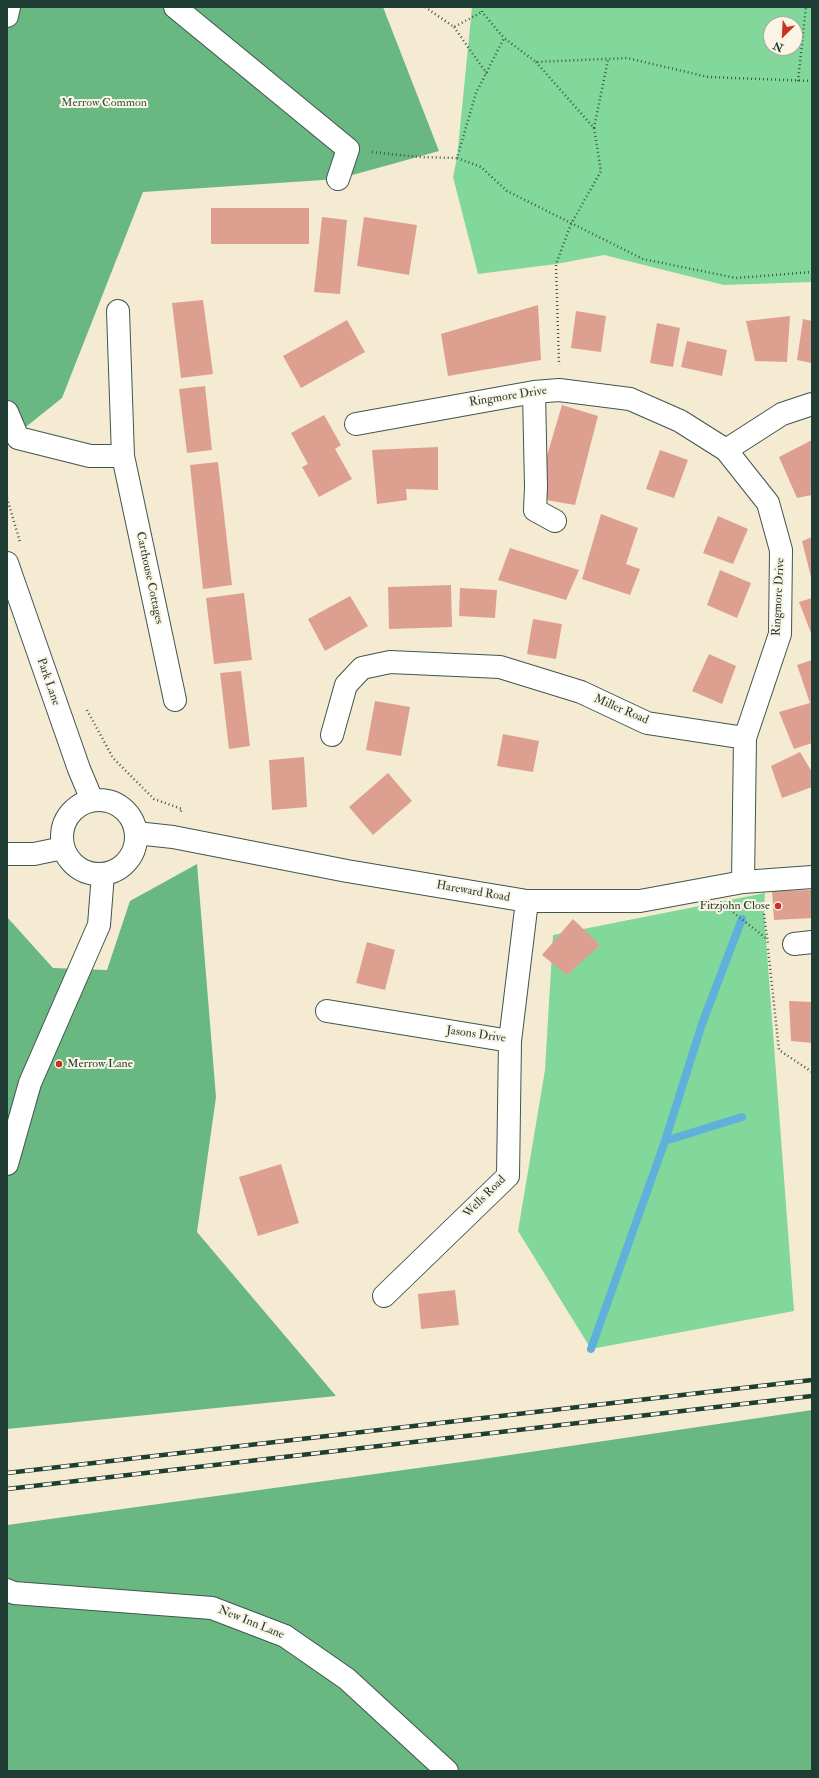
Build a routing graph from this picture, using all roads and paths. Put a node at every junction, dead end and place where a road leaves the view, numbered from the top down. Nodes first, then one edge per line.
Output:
1 (9, 7) edge
2 (175, 7) edge
3 (424, 7) edge
4 (482, 7) edge
5 (806, 7) edge
6 (482, 12) junction
7 (7, 16) edge
8 (454, 27) junction
9 (504, 38) junction
10 (608, 60) junction
11 (536, 62) junction
12 (487, 74) junction
13 (798, 81) junction
14 (812, 81) edge
15 (594, 128) junction
16 (348, 149) junction
17 (457, 158) junction
18 (338, 179) dead end
19 (571, 224) junction
20 (812, 272) edge
21 (118, 311) dead end
22 (559, 390) junction
23 (534, 392) junction
24 (812, 404) edge
25 (7, 412) edge
26 (356, 424) dead end
27 (726, 450) junction
28 (123, 456) junction
29 (7, 498) edge
30 (555, 521) dead end
31 (15, 556) edge
32 (175, 700) dead end
33 (84, 705) dead end
34 (332, 735) dead end
35 (745, 738) junction
36 (92, 800) junction
37 (136, 833) junction
38 (173, 837) junction
39 (64, 848) junction
40 (7, 854) edge
41 (102, 874) junction
42 (812, 877) edge
43 (752, 882) junction
44 (704, 889) junction
45 (527, 901) junction
46 (767, 939) junction
47 (327, 1012) dead end
48 (510, 1041) junction
49 (812, 1072) edge
50 (7, 1164) edge
51 (384, 1296) dead end
52 (7, 1590) edge
53 (447, 1771) edge

1 - 7 street
2 - 16 street
3 - 8 path
4 - 6 path
5 - 13 path
6 - 8 path
6 - 9 path
8 - 12 path
9 - 11 path
9 - 12 path
10 - 11 path
10 - 13 path
10 - 15 path
11 - 15 path
12 - 17 path
13 - 14 path
15 - 19 path
16 - 17 path
16 - 18 street
17 - 19 path
19 - 20 path
19 - 22 path
21 - 28 street, Carthouse Cottages
22 - 23 street, Ringmore Drive
22 - 27 street, Ringmore Drive
23 - 26 street, Ringmore Drive
23 - 30 street
24 - 27 street
25 - 28 street
27 - 35 street, Ringmore Drive
28 - 32 street, Carthouse Cottages
29 - 31 path
31 - 36 street, Park Lane
33 - 38 path
34 - 35 street, Miller Road
35 - 43 street, Ringmore Drive
36 - 37 street
36 - 39 street
37 - 38 street, Hareward Road
37 - 41 street
38 - 45 street, Hareward Road
39 - 40 street
39 - 41 street
41 - 50 street
42 - 43 street, Hareward Road
43 - 44 street, Hareward Road
43 - 46 path
44 - 45 street, Hareward Road
44 - 46 path
45 - 48 street, Jasons Drive
46 - 49 path
47 - 48 street, Jasons Drive
48 - 51 street, Wells Road
52 - 53 street, New Inn Lane

